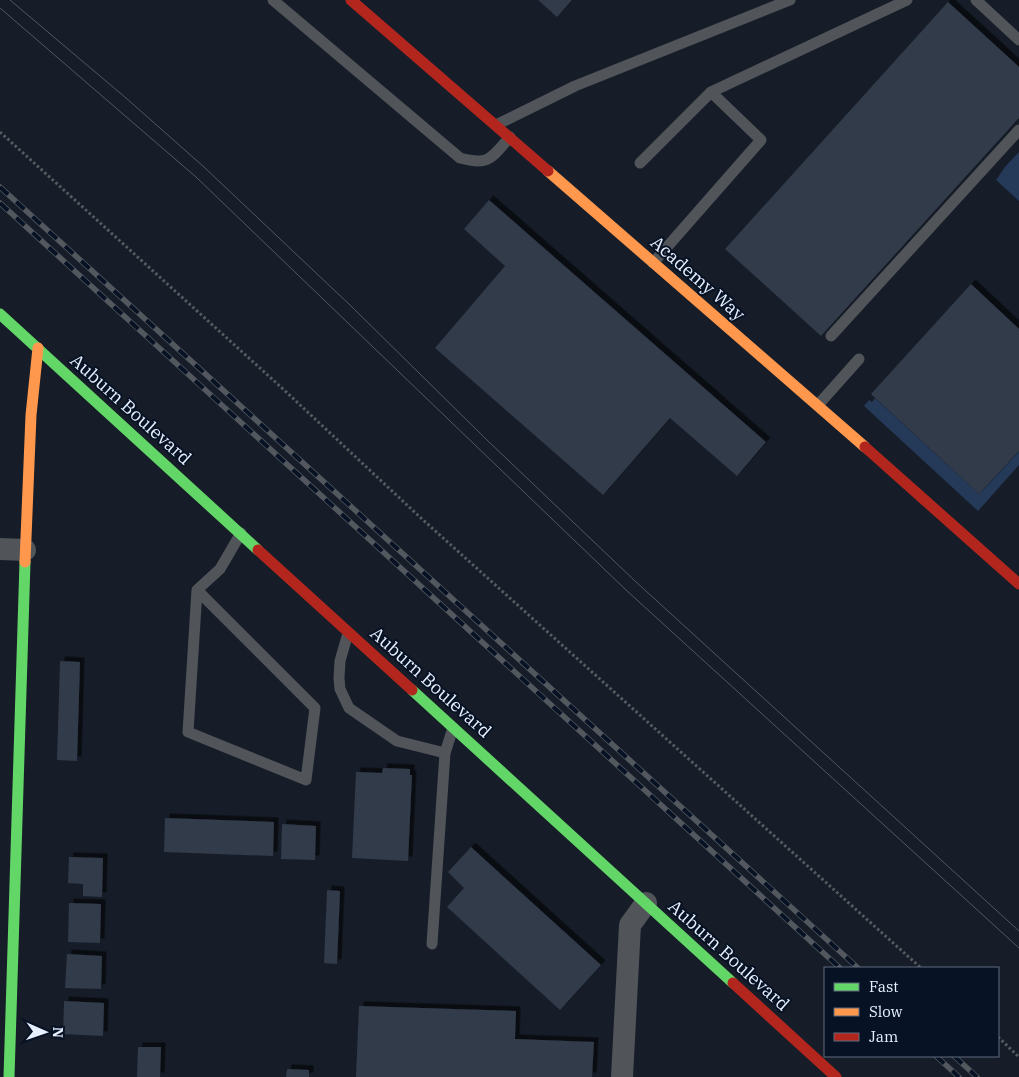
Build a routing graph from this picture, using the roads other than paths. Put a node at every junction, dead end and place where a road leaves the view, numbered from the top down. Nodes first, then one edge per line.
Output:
1 (273, 0) edge
2 (351, 0) edge
3 (790, 0) edge
4 (907, 0) edge
5 (976, 0) edge
6 (1019, 40) edge
7 (711, 92) junction
8 (496, 125) junction
9 (1019, 130) edge
10 (510, 137) junction
11 (640, 163) dead end
12 (653, 263) junction
13 (0, 314) edge
14 (831, 336) dead end
15 (38, 348) junction
16 (859, 360) dead end
17 (818, 405) junction
18 (241, 533) junction
19 (0, 549) edge
20 (25, 550) junction
21 (1019, 584) edge
22 (197, 590) junction
23 (348, 631) junction
24 (453, 727) junction
25 (445, 753) junction
26 (646, 903) junction
27 (432, 944) dead end
28 (9, 1077) edge
29 (622, 1077) edge
30 (836, 1077) edge

1 - 10 lane
2 - 8 street, Academy Way
3 - 8 lane
4 - 7 lane
5 - 6 lane
7 - 11 lane
7 - 12 lane
8 - 10 street, Academy Way
9 - 14 lane
10 - 12 street, Academy Way
12 - 17 street, Academy Way
13 - 15 street, Auburn Boulevard
15 - 18 street, Auburn Boulevard
15 - 20 street
16 - 17 lane
17 - 21 street, Academy Way
18 - 22 lane
18 - 23 street, Auburn Boulevard
19 - 20 street
20 - 28 street
22 - 22 lane
23 - 24 street, Auburn Boulevard
23 - 25 lane
24 - 25 lane
24 - 26 street, Auburn Boulevard
25 - 27 lane
26 - 29 street
26 - 30 street, Auburn Boulevard

